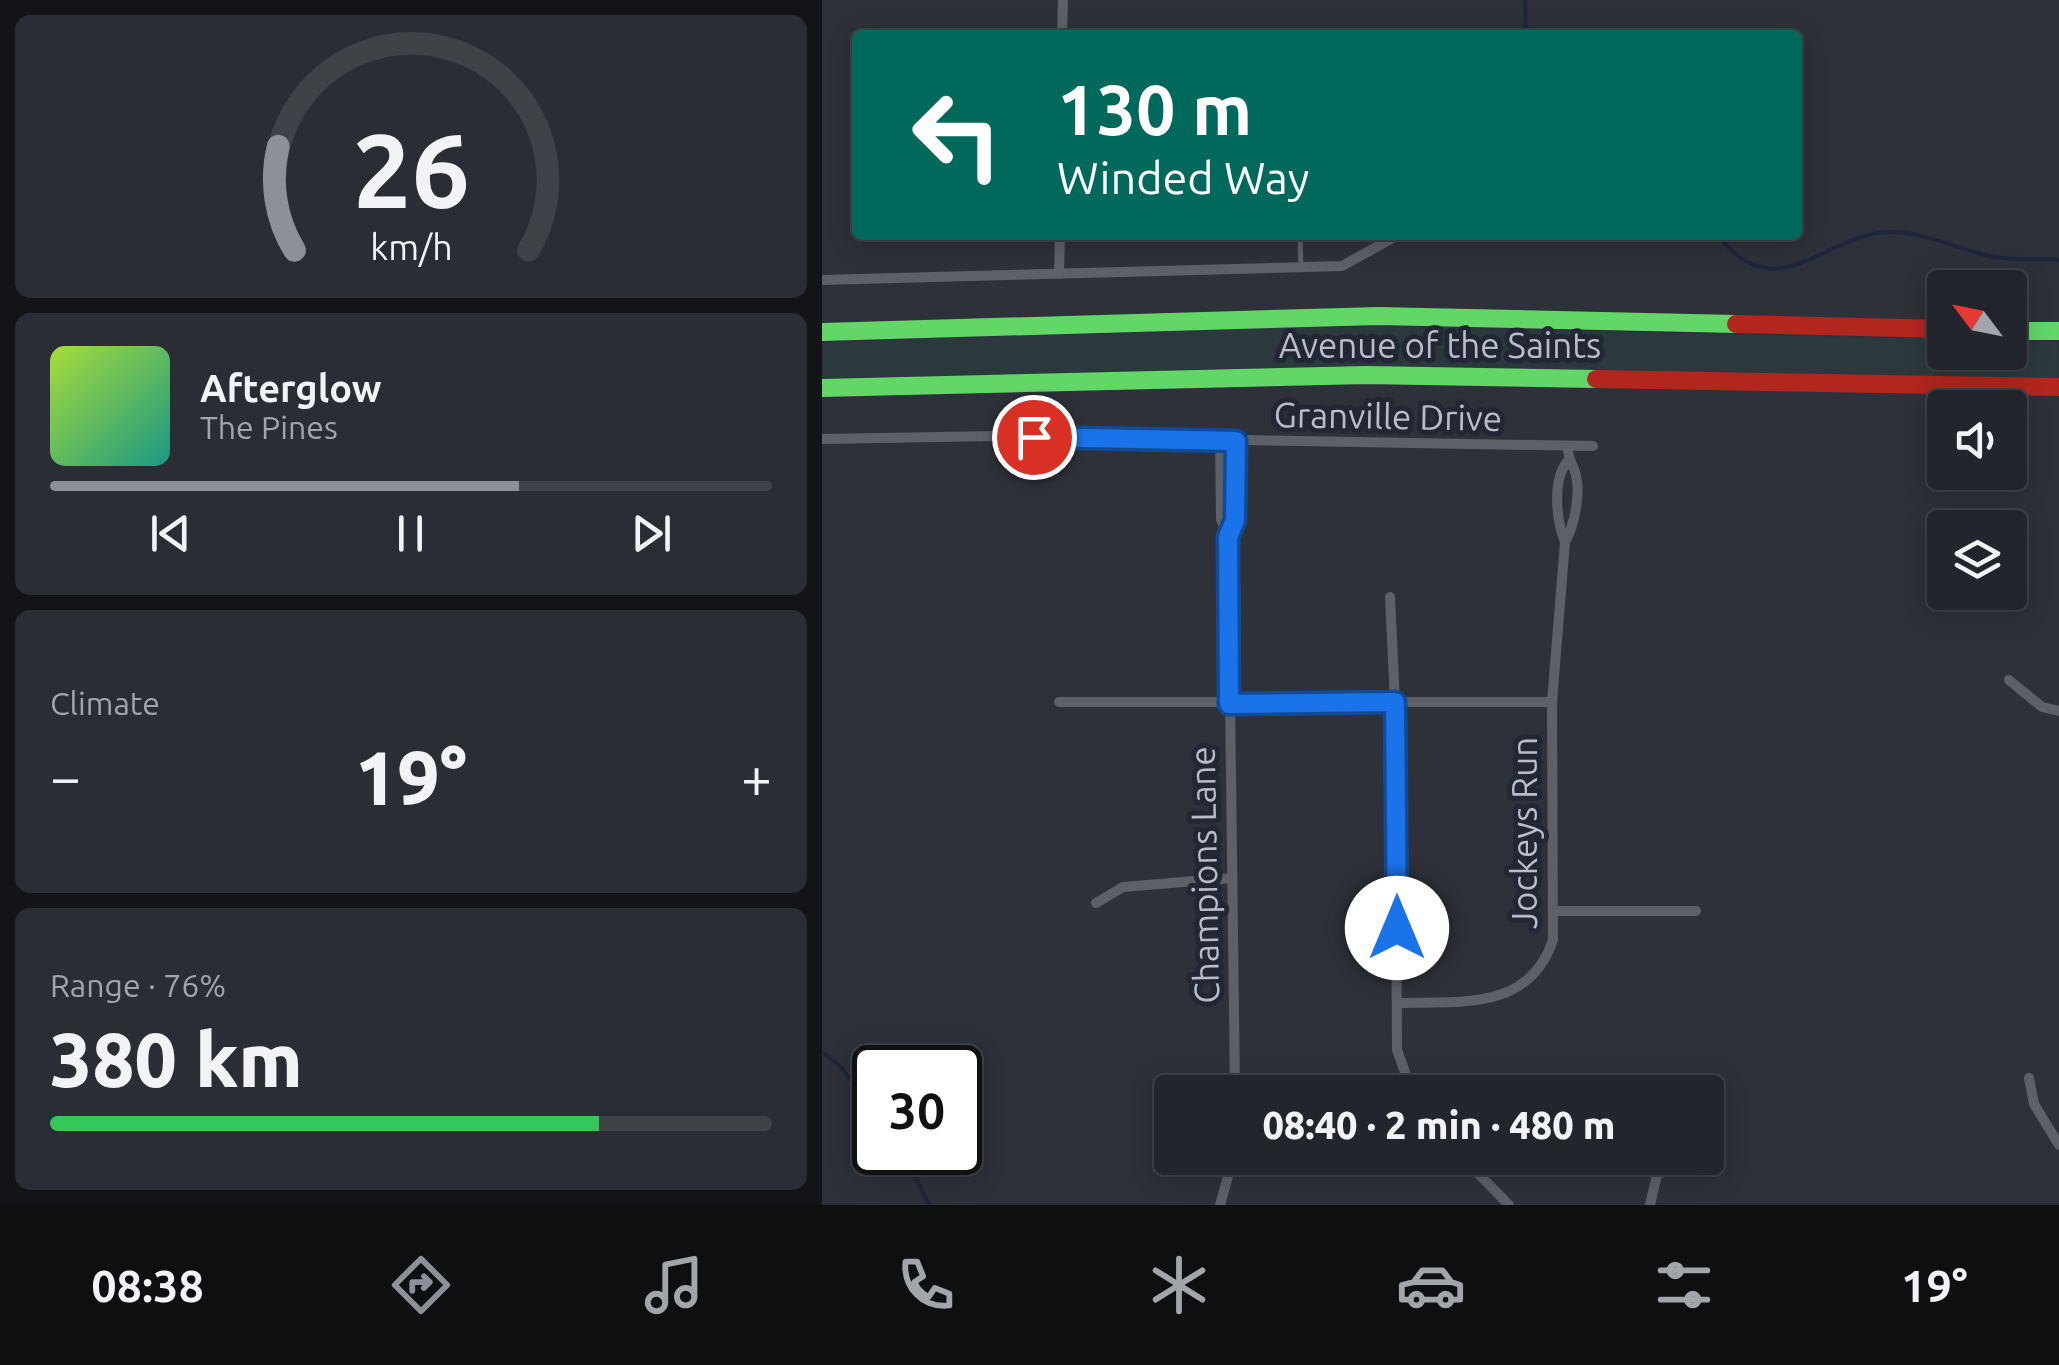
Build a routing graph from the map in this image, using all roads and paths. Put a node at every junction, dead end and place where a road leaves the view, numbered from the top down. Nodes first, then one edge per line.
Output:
1 (1062, 0) edge
2 (1062, 30) edge
3 (1060, 240) edge
4 (1300, 240) edge
5 (1378, 241) edge
6 (1301, 267) junction
7 (1059, 274) junction
8 (822, 280) edge
9 (1927, 329) edge
10 (2027, 331) edge
11 (822, 332) edge
12 (2058, 332) edge
13 (2058, 387) edge
14 (822, 388) edge
15 (822, 440) edge
16 (1220, 440) junction
17 (1236, 441) junction
18 (1568, 446) junction
19 (1593, 446) dead end
20 (1228, 537) junction
21 (1390, 597) dead end
22 (2009, 680) dead end
23 (1059, 702) dead end
24 (1395, 702) junction
25 (1552, 702) junction
26 (1229, 704) junction
27 (2058, 711) edge
28 (1231, 878) junction
29 (1096, 904) dead end
30 (1554, 911) junction
31 (1696, 911) dead end
32 (1397, 1003) junction
33 (1235, 1075) edge
34 (1406, 1075) edge
35 (2029, 1078) dead end
36 (2058, 1145) edge
37 (1228, 1175) edge
38 (1480, 1175) edge
39 (1658, 1175) edge
40 (1220, 1205) edge
41 (1510, 1205) edge
42 (1650, 1205) edge

1 - 2 street
3 - 7 street
4 - 6 lane
5 - 6 street
6 - 7 street
7 - 8 street
9 - 11 highway, Avenue of the Saints
10 - 12 highway
13 - 14 highway, Avenue of the Saints
15 - 16 street, Granville Drive
16 - 17 street, Granville Drive
16 - 20 street, Champions Lane
17 - 18 street, Granville Drive
17 - 20 street, Champions Lane
18 - 19 street, Granville Drive
18 - 25 street, Jockeys Run
20 - 26 street, Champions Lane
21 - 24 street
22 - 27 street
23 - 26 street
24 - 25 street
24 - 26 street
24 - 32 street
25 - 30 street, Jockeys Run
26 - 28 street, Champions Lane
28 - 29 street
28 - 33 street, Champions Lane
30 - 31 street
30 - 32 street, Jockeys Run
32 - 34 street
35 - 36 street
37 - 40 street
38 - 41 street
39 - 42 street

